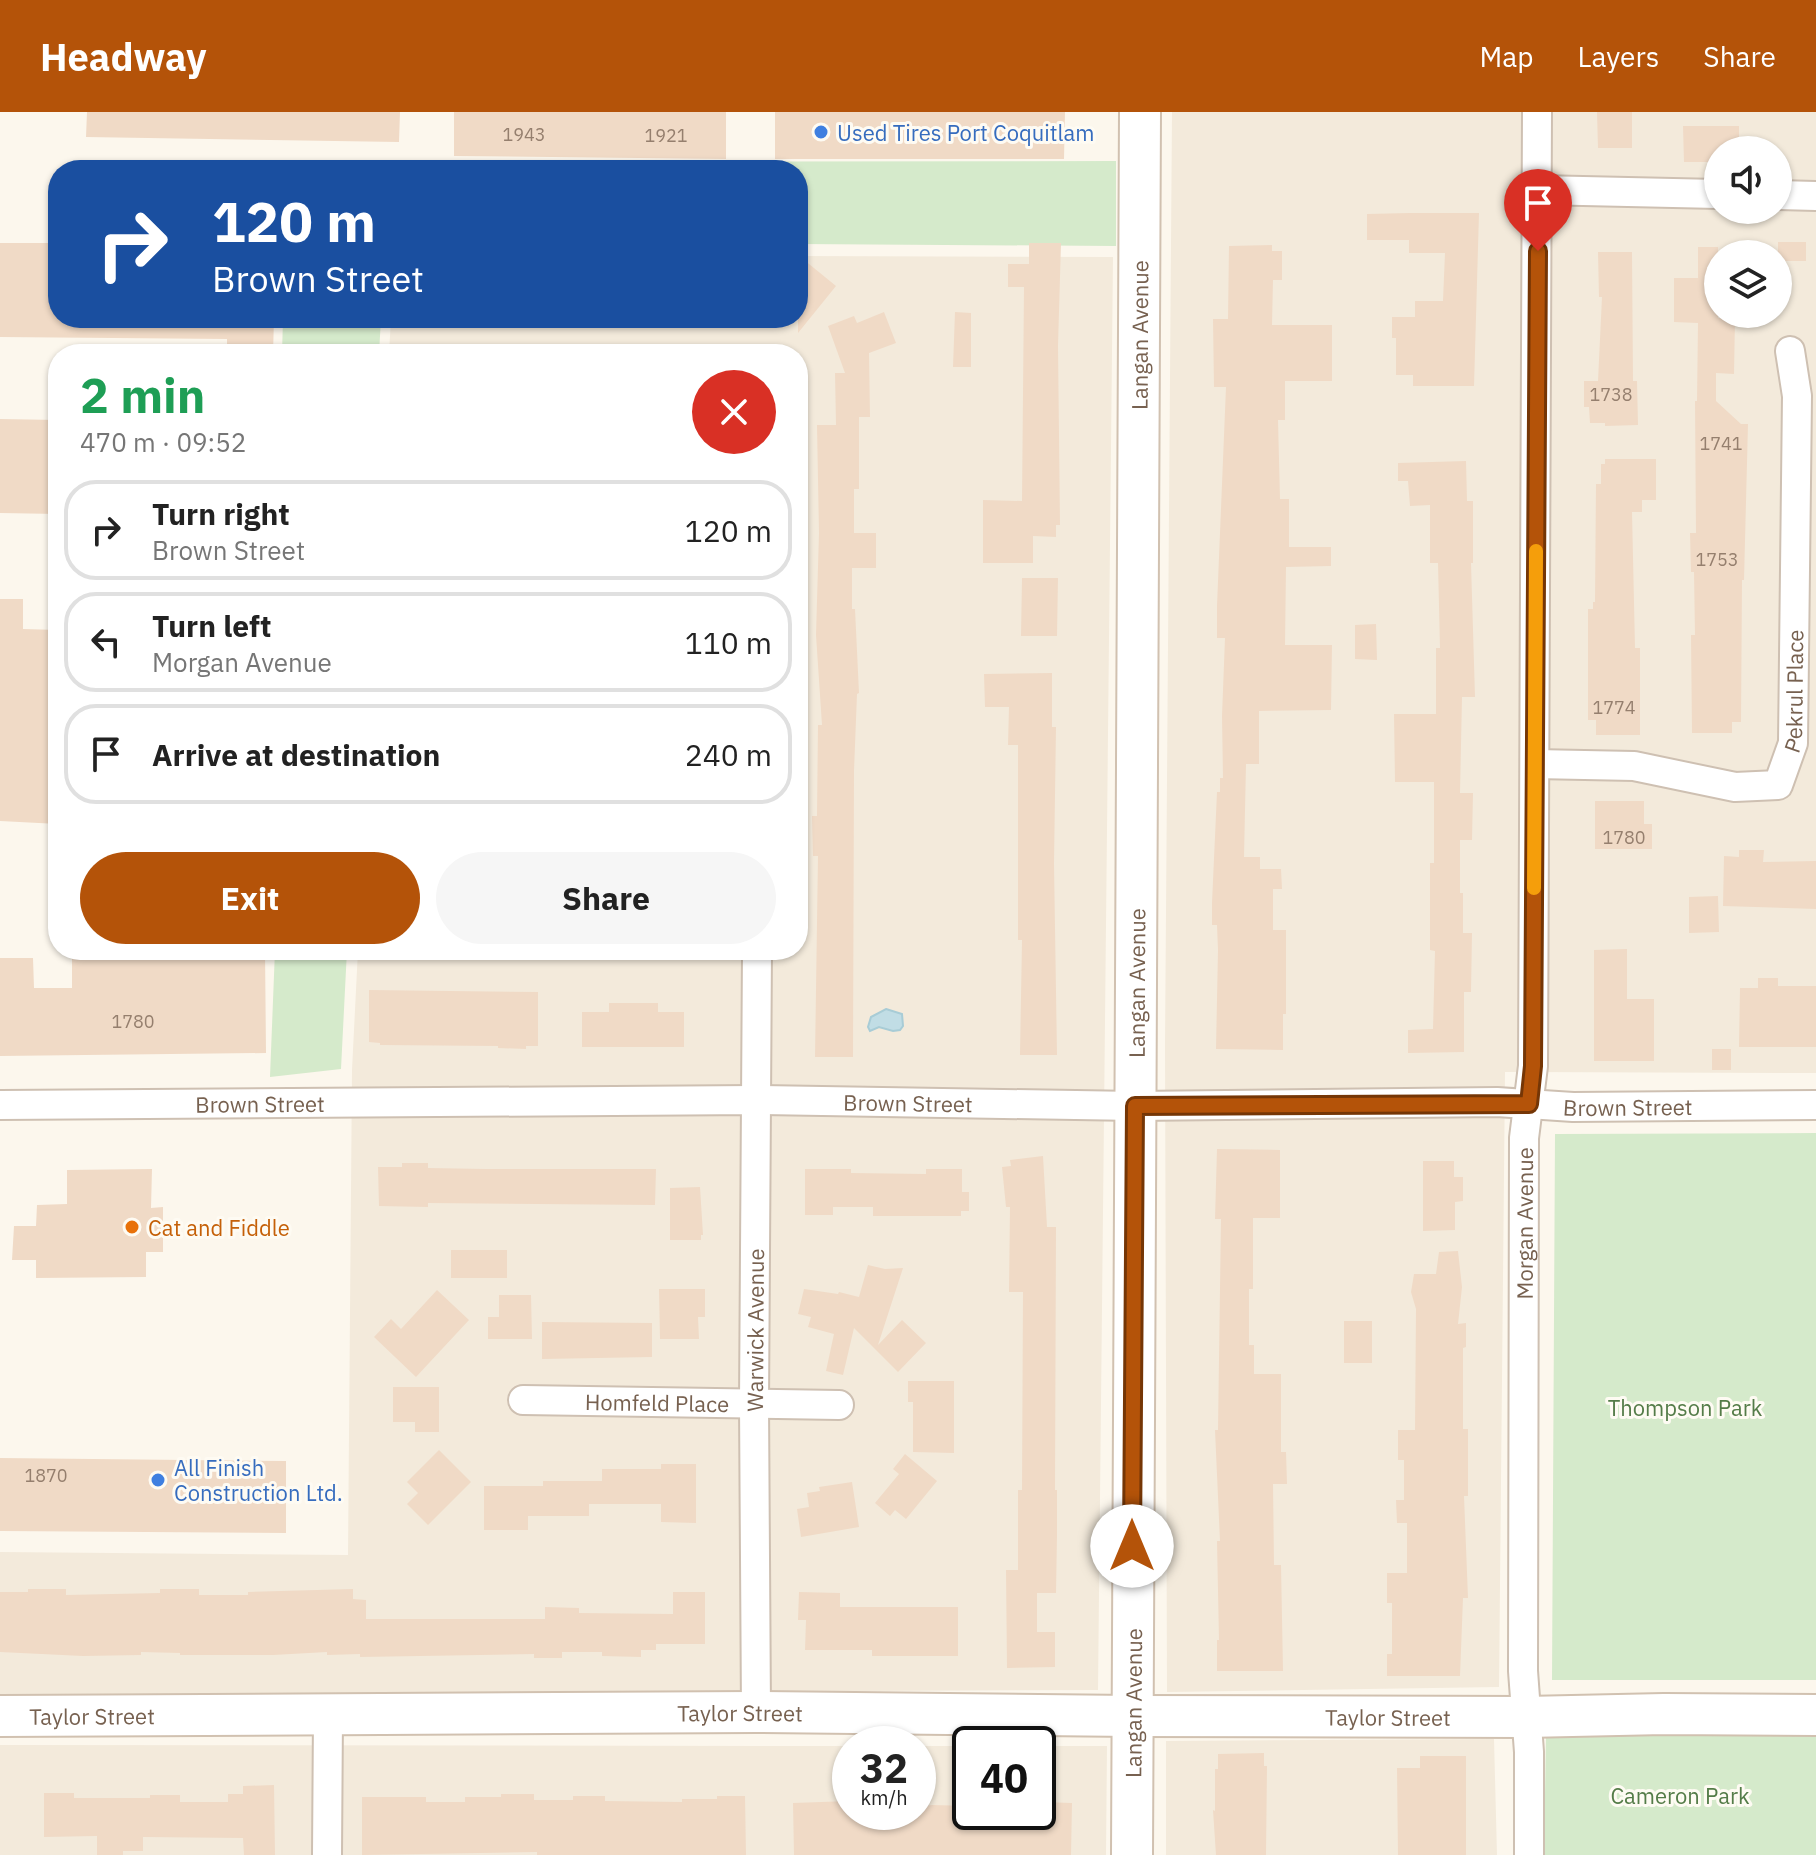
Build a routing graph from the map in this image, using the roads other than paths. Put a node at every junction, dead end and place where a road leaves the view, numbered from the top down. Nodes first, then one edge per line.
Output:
1 (1140, 112) edge
2 (1537, 112) edge
3 (1538, 190) junction
4 (1704, 194) edge
5 (1792, 195) edge
6 (1816, 196) edge
7 (1790, 351) dead end
8 (1535, 764) junction
9 (757, 960) edge
10 (755, 1100) junction
11 (1529, 1104) junction
12 (0, 1105) edge
13 (1816, 1105) edge
14 (1135, 1106) junction
15 (523, 1400) dead end
16 (754, 1404) junction
17 (839, 1405) dead end
18 (756, 1712) junction
19 (1816, 1715) edge
20 (0, 1716) edge
21 (328, 1716) junction
22 (1132, 1716) junction
23 (1526, 1717) junction
24 (327, 1855) edge
25 (1132, 1855) edge
26 (1529, 1855) edge

1 - 14 street, Langan Avenue
2 - 3 street, Morgan Avenue
3 - 4 street
3 - 8 street, Morgan Avenue
5 - 6 street
7 - 8 street, Pekrul Place
8 - 11 street, Morgan Avenue
9 - 10 street, Warwick Avenue
10 - 12 street, Brown Street
10 - 14 street, Brown Street
10 - 16 street, Warwick Avenue
11 - 13 street, Brown Street
11 - 14 street, Brown Street
11 - 23 street, Morgan Avenue
14 - 22 street, Langan Avenue
15 - 16 street, Homfeld Place
16 - 17 street, Homfeld Place
16 - 18 street, Warwick Avenue
18 - 21 street, Taylor Street
18 - 22 street, Taylor Street
19 - 23 street, Taylor Street
20 - 21 street, Taylor Street
21 - 24 street
22 - 23 street, Taylor Street
22 - 25 street, Langan Avenue
23 - 26 street, Morgan Avenue

